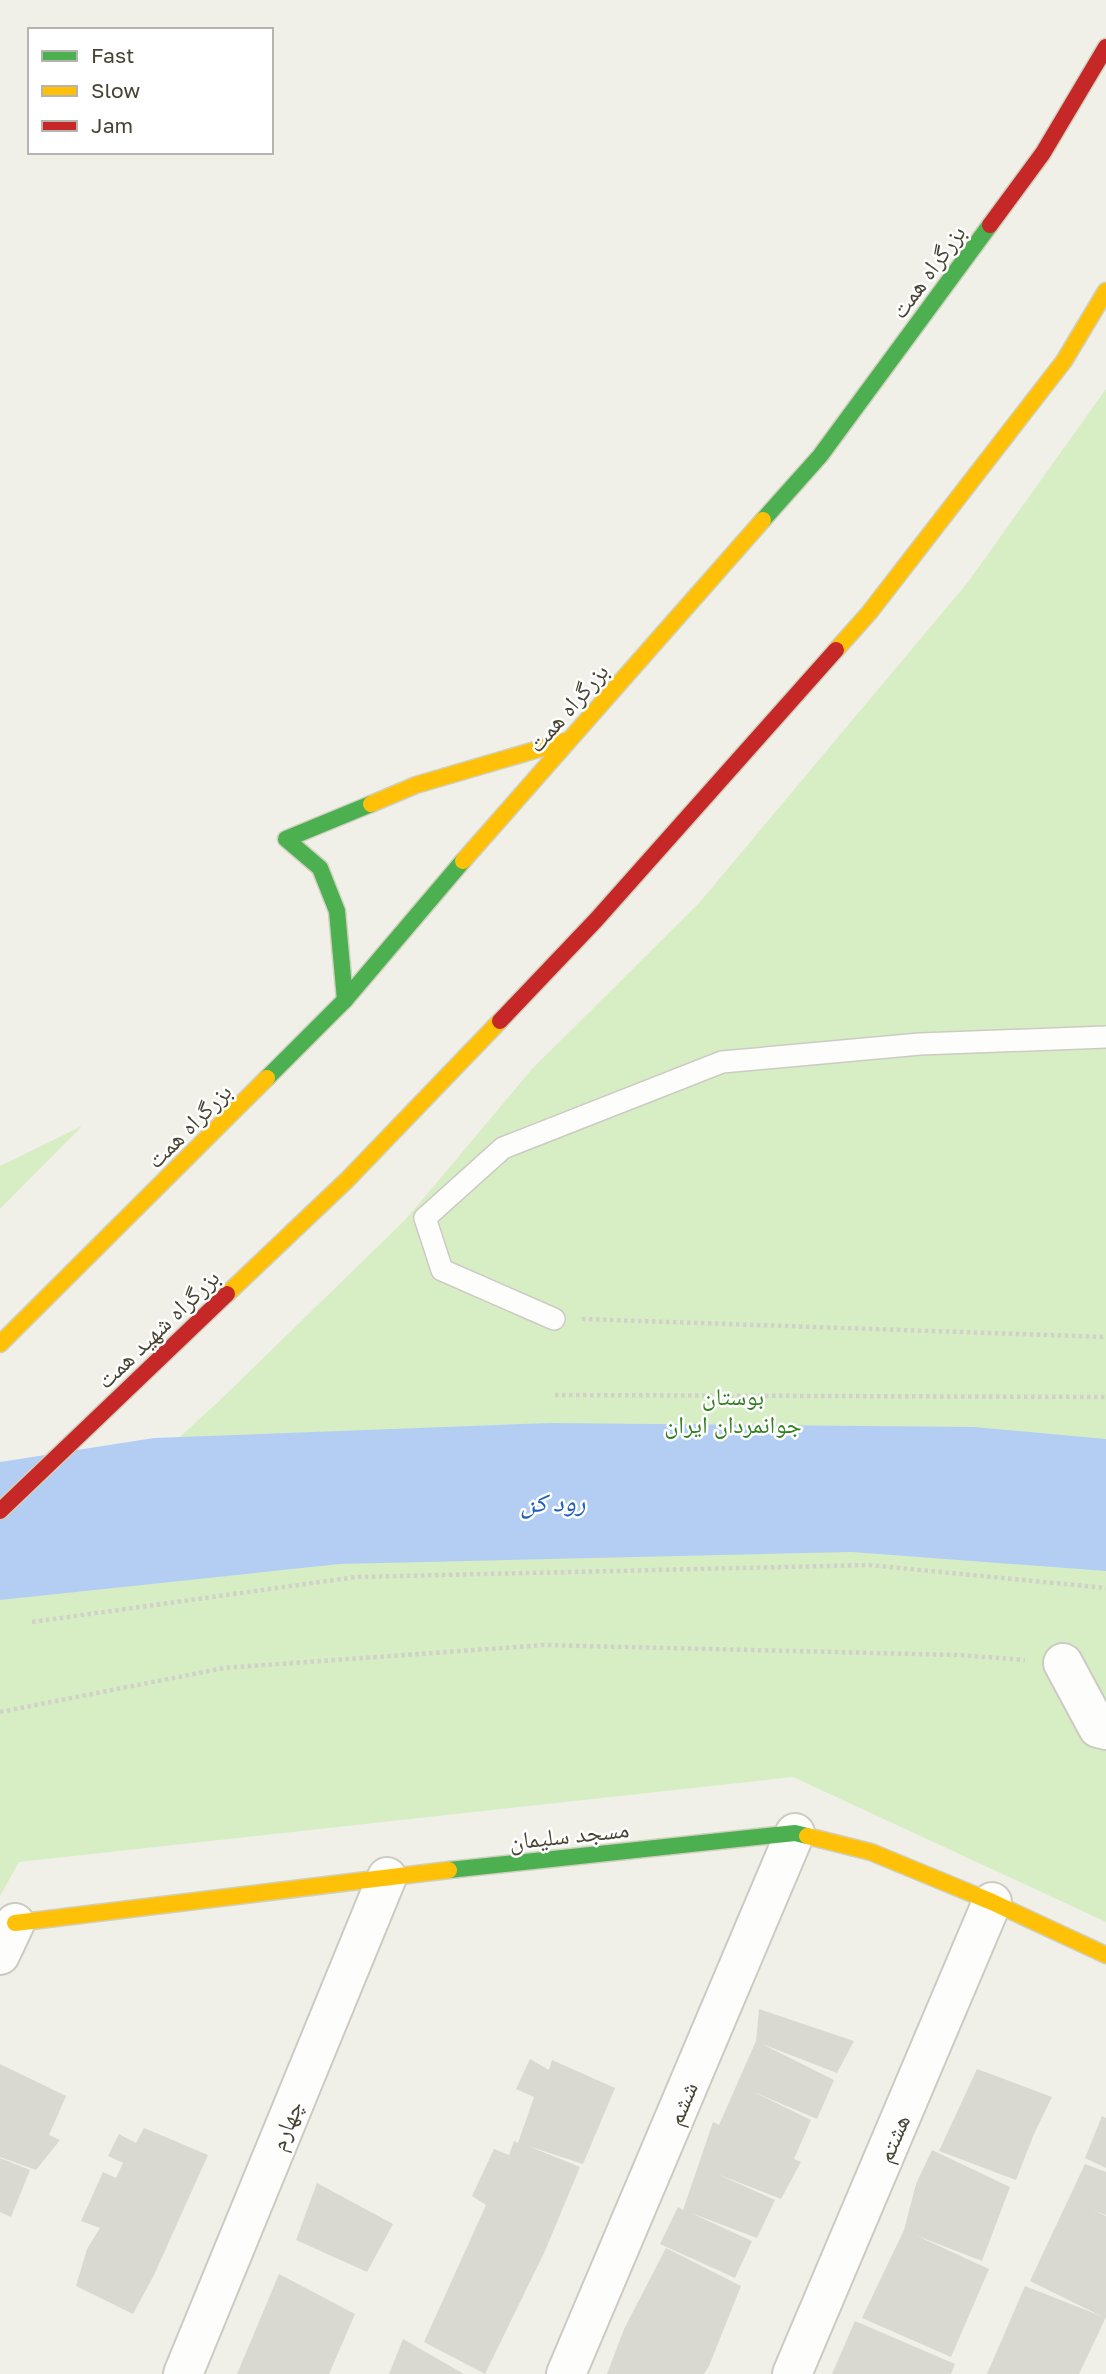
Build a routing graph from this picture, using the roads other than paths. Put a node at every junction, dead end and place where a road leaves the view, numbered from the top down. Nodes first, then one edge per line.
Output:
1 (1106, 47) edge
2 (1106, 291) edge
3 (566, 741) junction
4 (345, 1000) junction
5 (1106, 1037) edge
6 (554, 1319) road end
7 (0, 1344) edge
8 (0, 1511) edge
9 (1063, 1663) road end
10 (1106, 1730) edge
11 (795, 1833) junction
12 (387, 1877) junction
13 (992, 1902) junction
14 (7, 1939) edge
15 (1106, 1955) edge
16 (183, 2374) edge
17 (566, 2374) edge
18 (792, 2374) edge

1 - 3 main road, بزرگراه همت
2 - 8 main road, بزرگراه شهید همت
3 - 4 main road, بزرگراه همت
3 - 4 main road
4 - 7 main road, بزرگراه همت
5 - 6 lane
9 - 10 street
11 - 12 main road, مسجد سلیمان
11 - 13 main road, مسجد سلیمان
11 - 17 street, ششم
12 - 14 main road, مسجد سلیمان
12 - 16 street, چهارم
13 - 15 main road, مسجد سلیمان
13 - 18 street, هشتم

